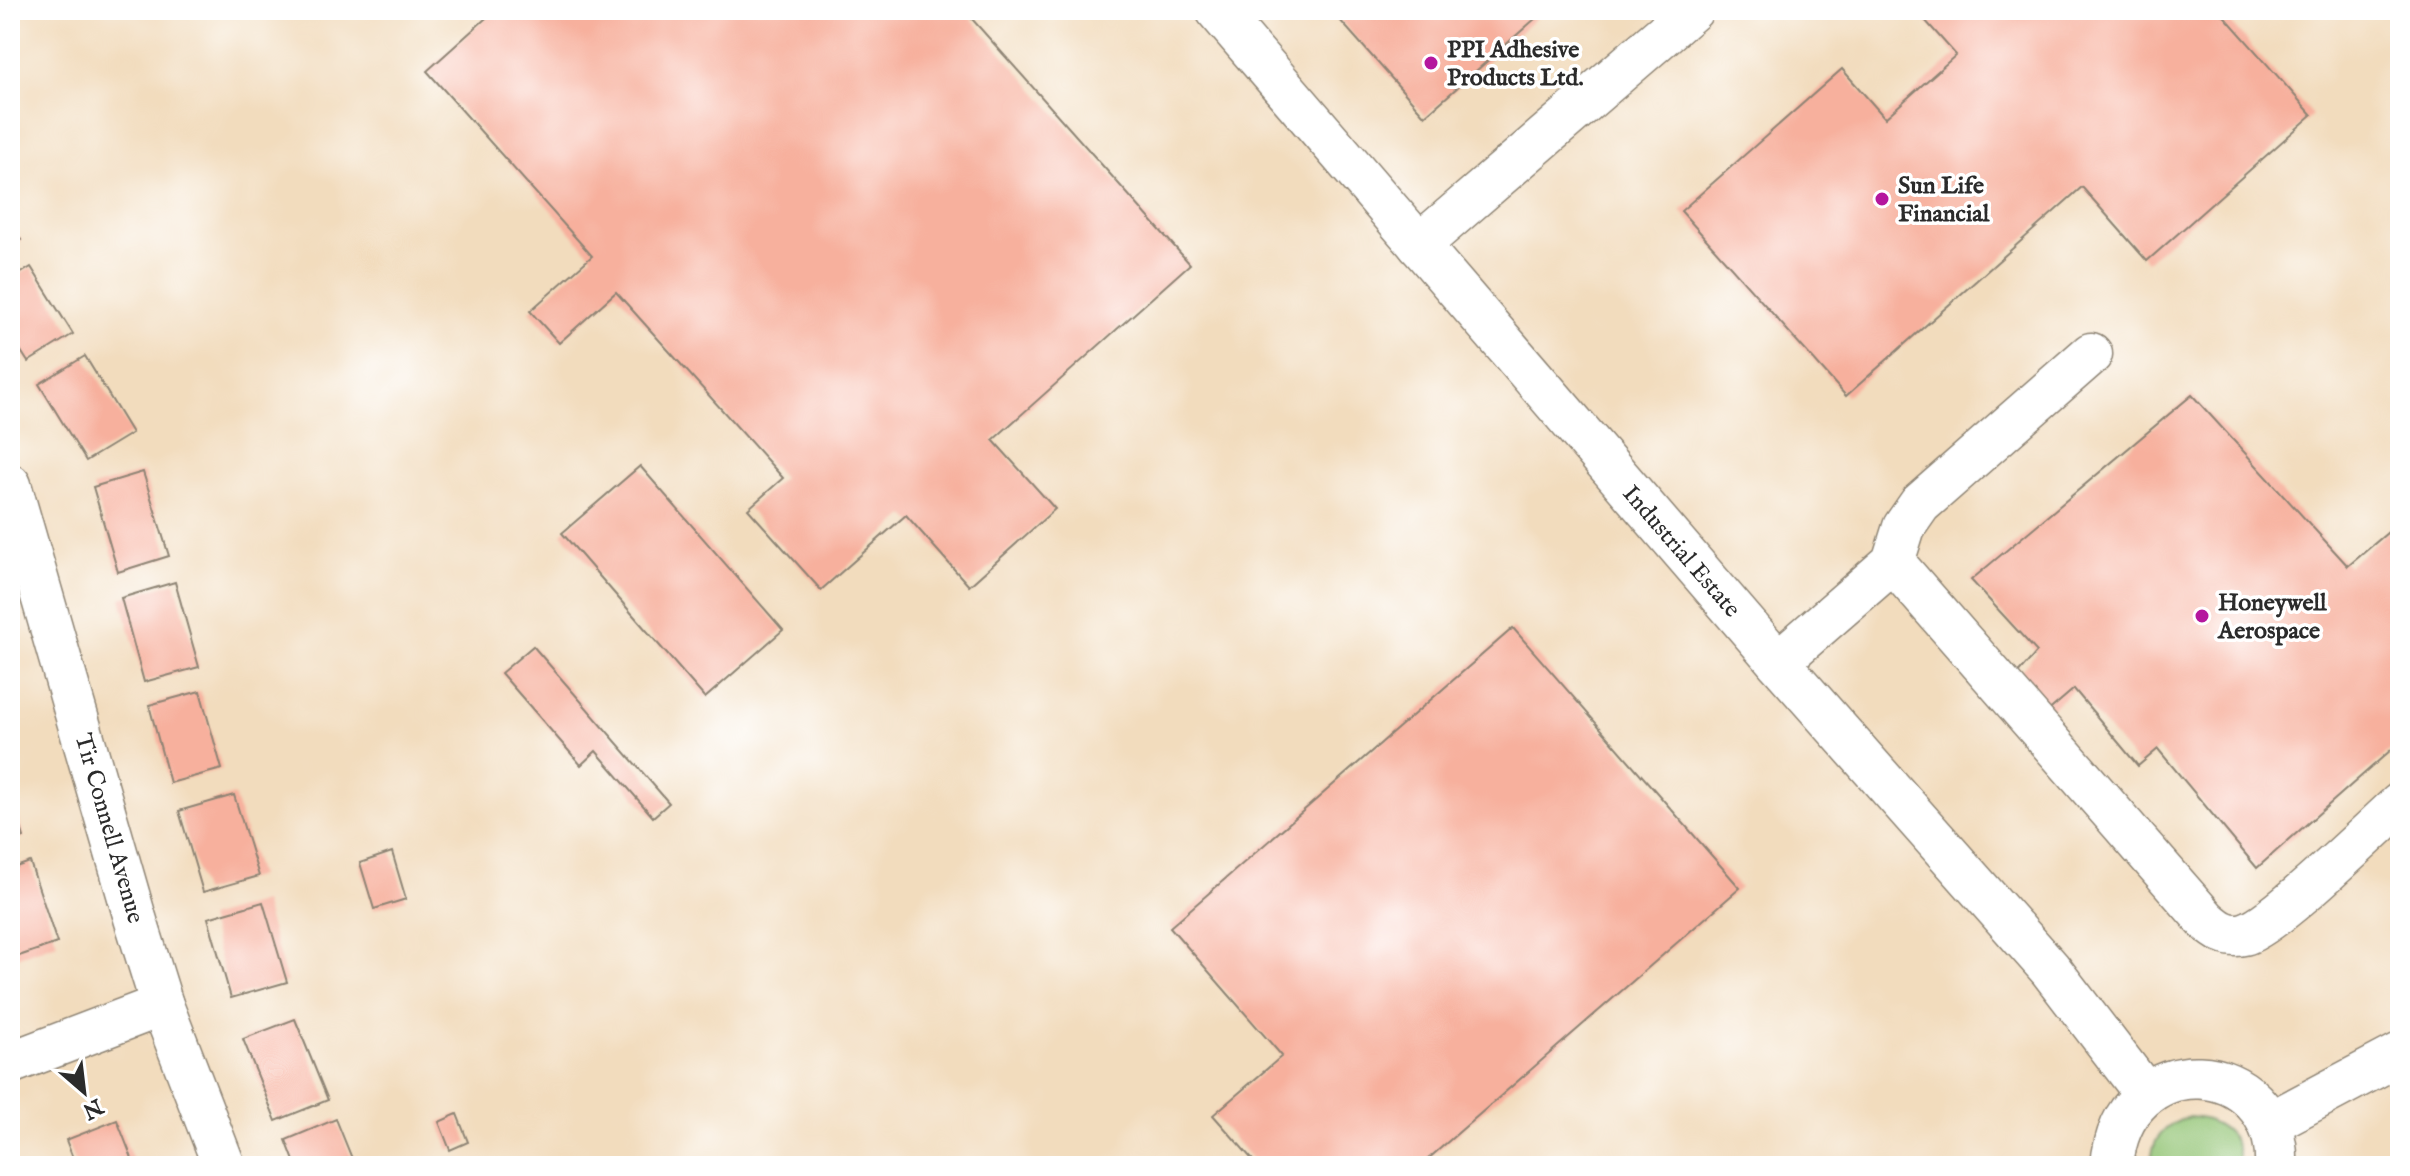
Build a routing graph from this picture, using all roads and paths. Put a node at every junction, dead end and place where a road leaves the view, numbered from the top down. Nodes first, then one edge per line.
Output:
1 (1217, 10) edge
2 (1692, 10) edge
3 (1419, 245) junction
4 (2091, 354) dead end
5 (10, 485) edge
6 (1893, 562) junction
7 (1778, 662) junction
8 (2400, 804) edge
9 (162, 1005) junction
10 (2400, 1054) edge
11 (10, 1063) edge
12 (2145, 1093) junction
13 (2270, 1123) junction
14 (224, 1166) edge
15 (2112, 1166) edge
16 (2276, 1166) edge

1 - 3 street, Industrial Estate
2 - 3 street
3 - 7 street, Industrial Estate
4 - 6 street
5 - 9 street, Tir Connell Avenue
6 - 7 street
6 - 8 street
7 - 12 street, Industrial Estate
9 - 11 street
9 - 14 street, Tir Connell Avenue
10 - 13 street
12 - 13 street
12 - 15 street
13 - 16 street

